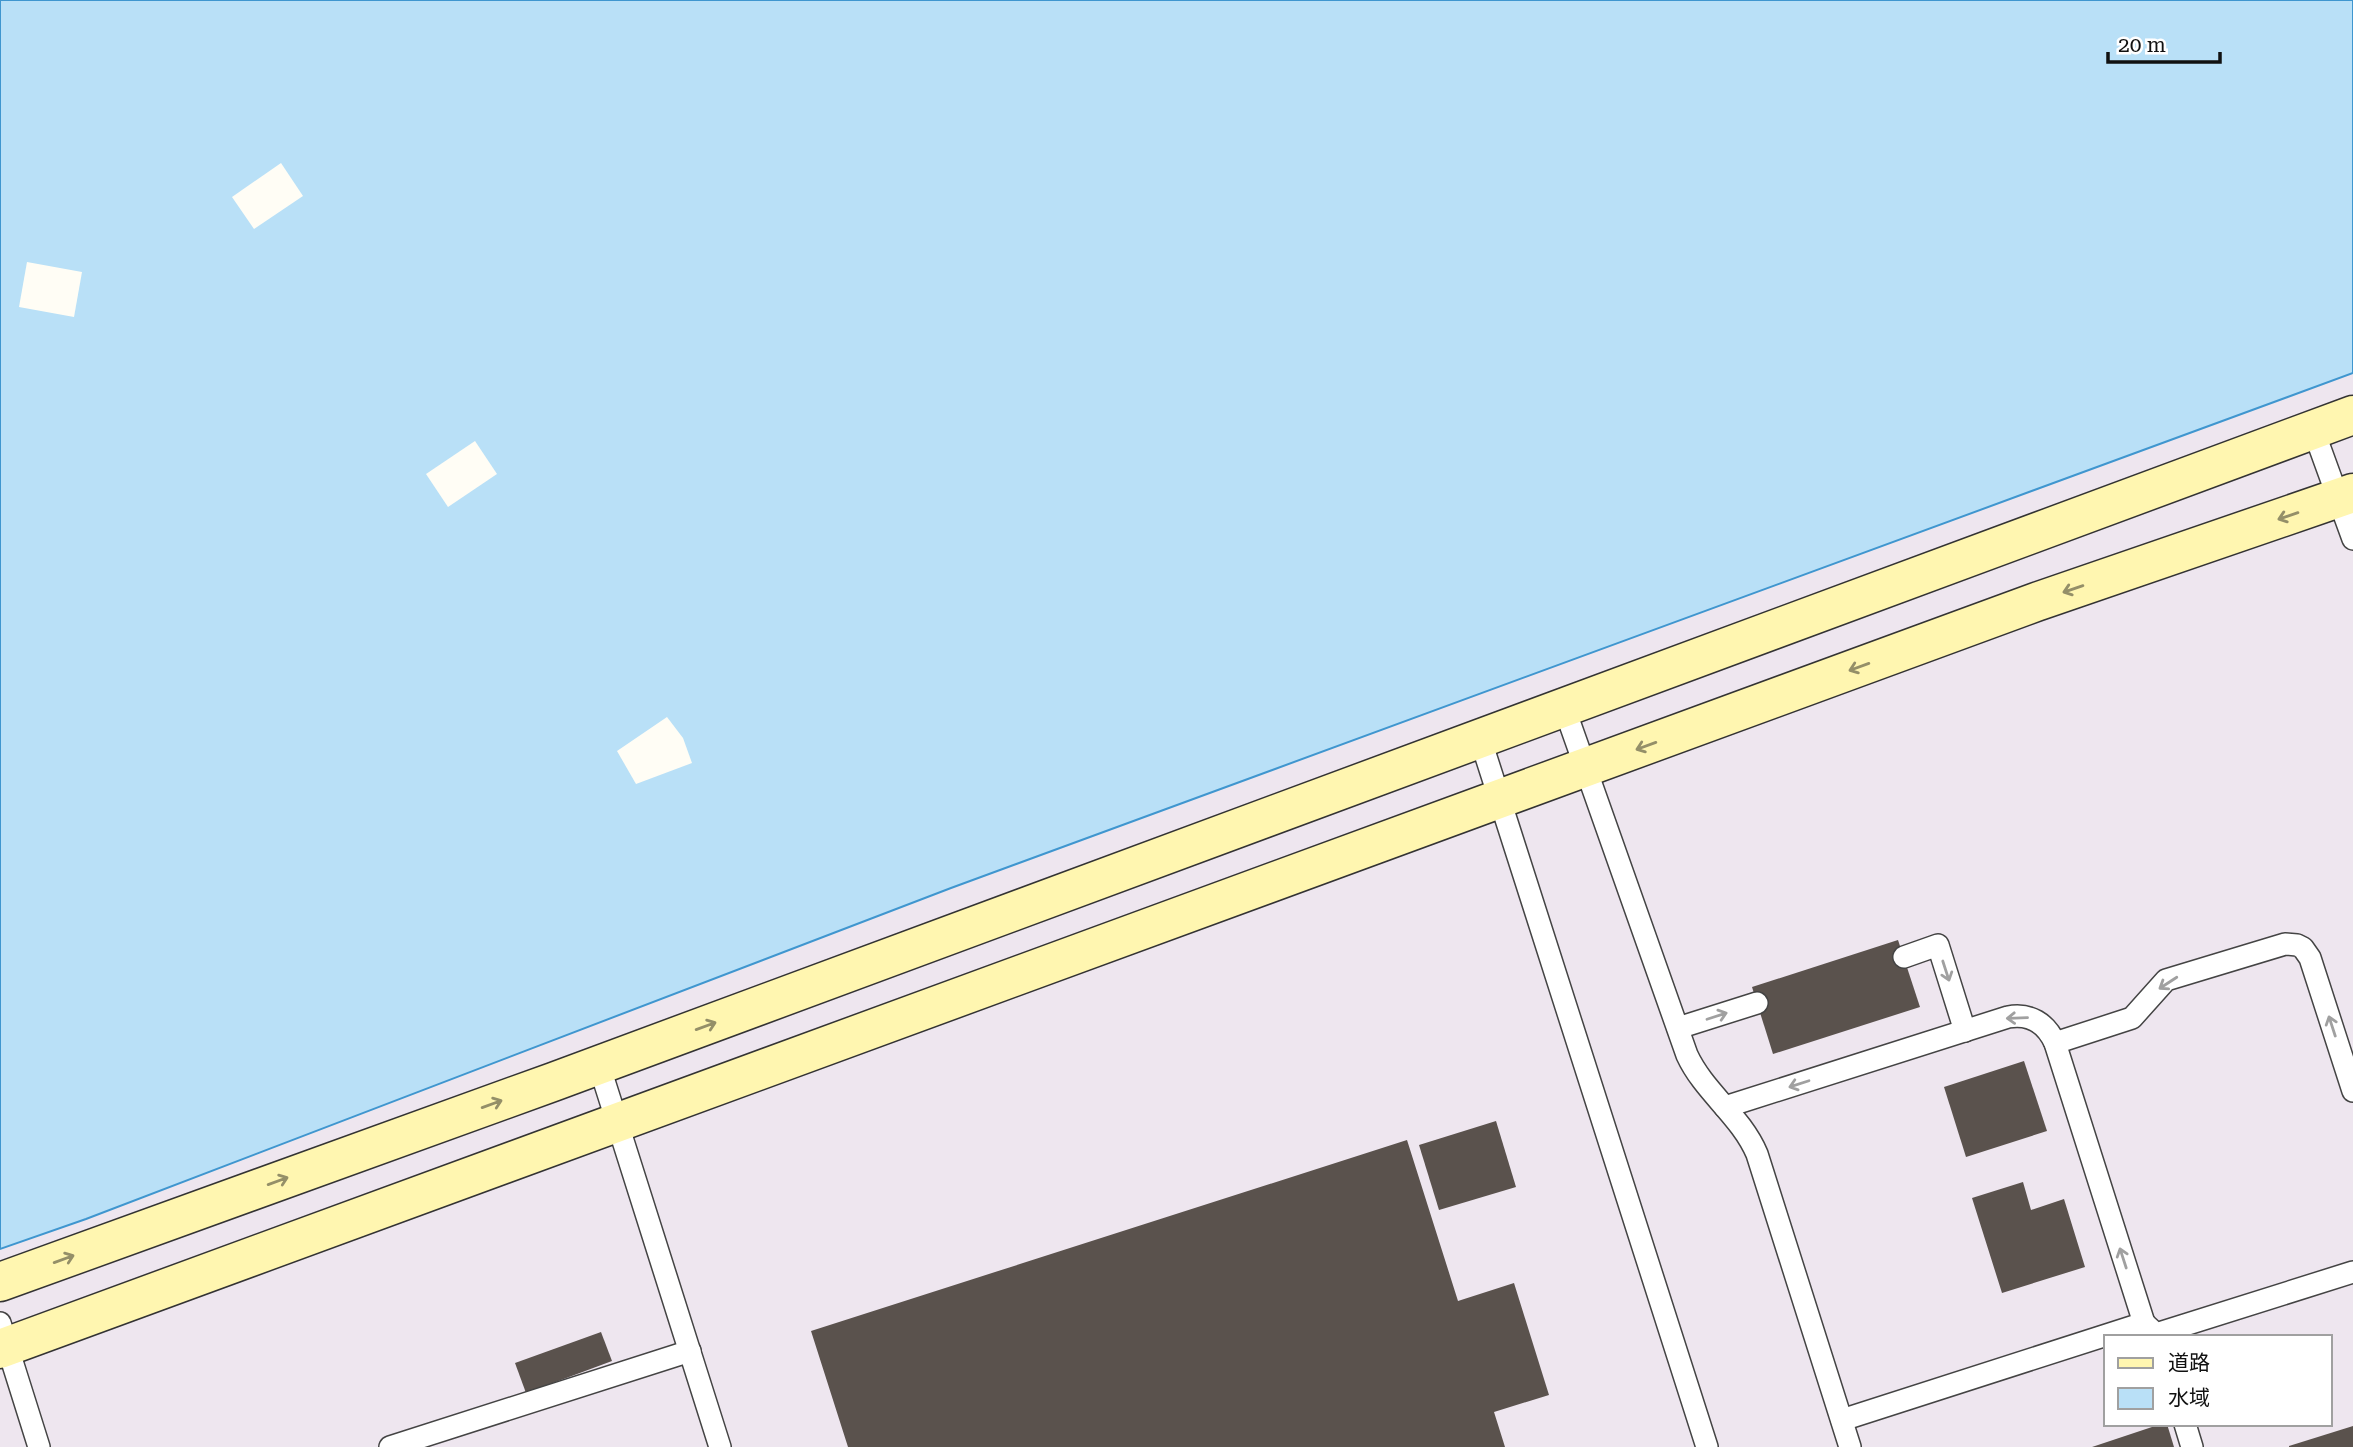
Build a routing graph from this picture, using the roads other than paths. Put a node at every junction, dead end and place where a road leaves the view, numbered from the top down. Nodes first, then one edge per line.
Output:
1 (2353, 415) edge
2 (2313, 429) junction
3 (2346, 496) edge
4 (2353, 539) edge
5 (1564, 707) junction
6 (1480, 738) junction
7 (1586, 768) junction
8 (1500, 799) junction
9 (1904, 957) dead end
10 (1757, 1003) dead end
11 (1678, 1028) junction
12 (1965, 1031) junction
13 (2055, 1043) junction
14 (599, 1065) junction
15 (2353, 1091) edge
16 (1725, 1107) junction
17 (617, 1124) junction
18 (2353, 1272) edge
19 (0, 1282) edge
20 (2152, 1332) edge
21 (3, 1340) edge
22 (2104, 1346) edge
23 (690, 1351) junction
24 (1842, 1420) junction
25 (2186, 1426) edge
26 (40, 1447) edge
27 (390, 1447) edge
28 (720, 1447) edge
29 (1707, 1447) edge
30 (1850, 1447) edge
31 (2192, 1447) edge

1 - 2 street
2 - 3 lane
2 - 5 street
3 - 4 lane
3 -> 7 street
5 - 6 street
5 - 7 lane
6 - 8 lane
14 -> 6 street
7 - 8 street
7 - 11 lane
8 - 17 street
8 - 29 lane
9 -> 12 lane
11 -> 10 lane
11 - 16 lane
13 -> 12 lane
12 -> 16 lane
15 -> 13 lane
20 -> 13 lane
14 - 17 lane
19 -> 14 street
16 - 24 lane
17 - 21 street
17 - 23 lane
18 - 20 lane
21 - 26 lane
22 - 24 lane
23 - 27 lane
23 - 28 lane
24 - 30 lane
25 - 31 lane

